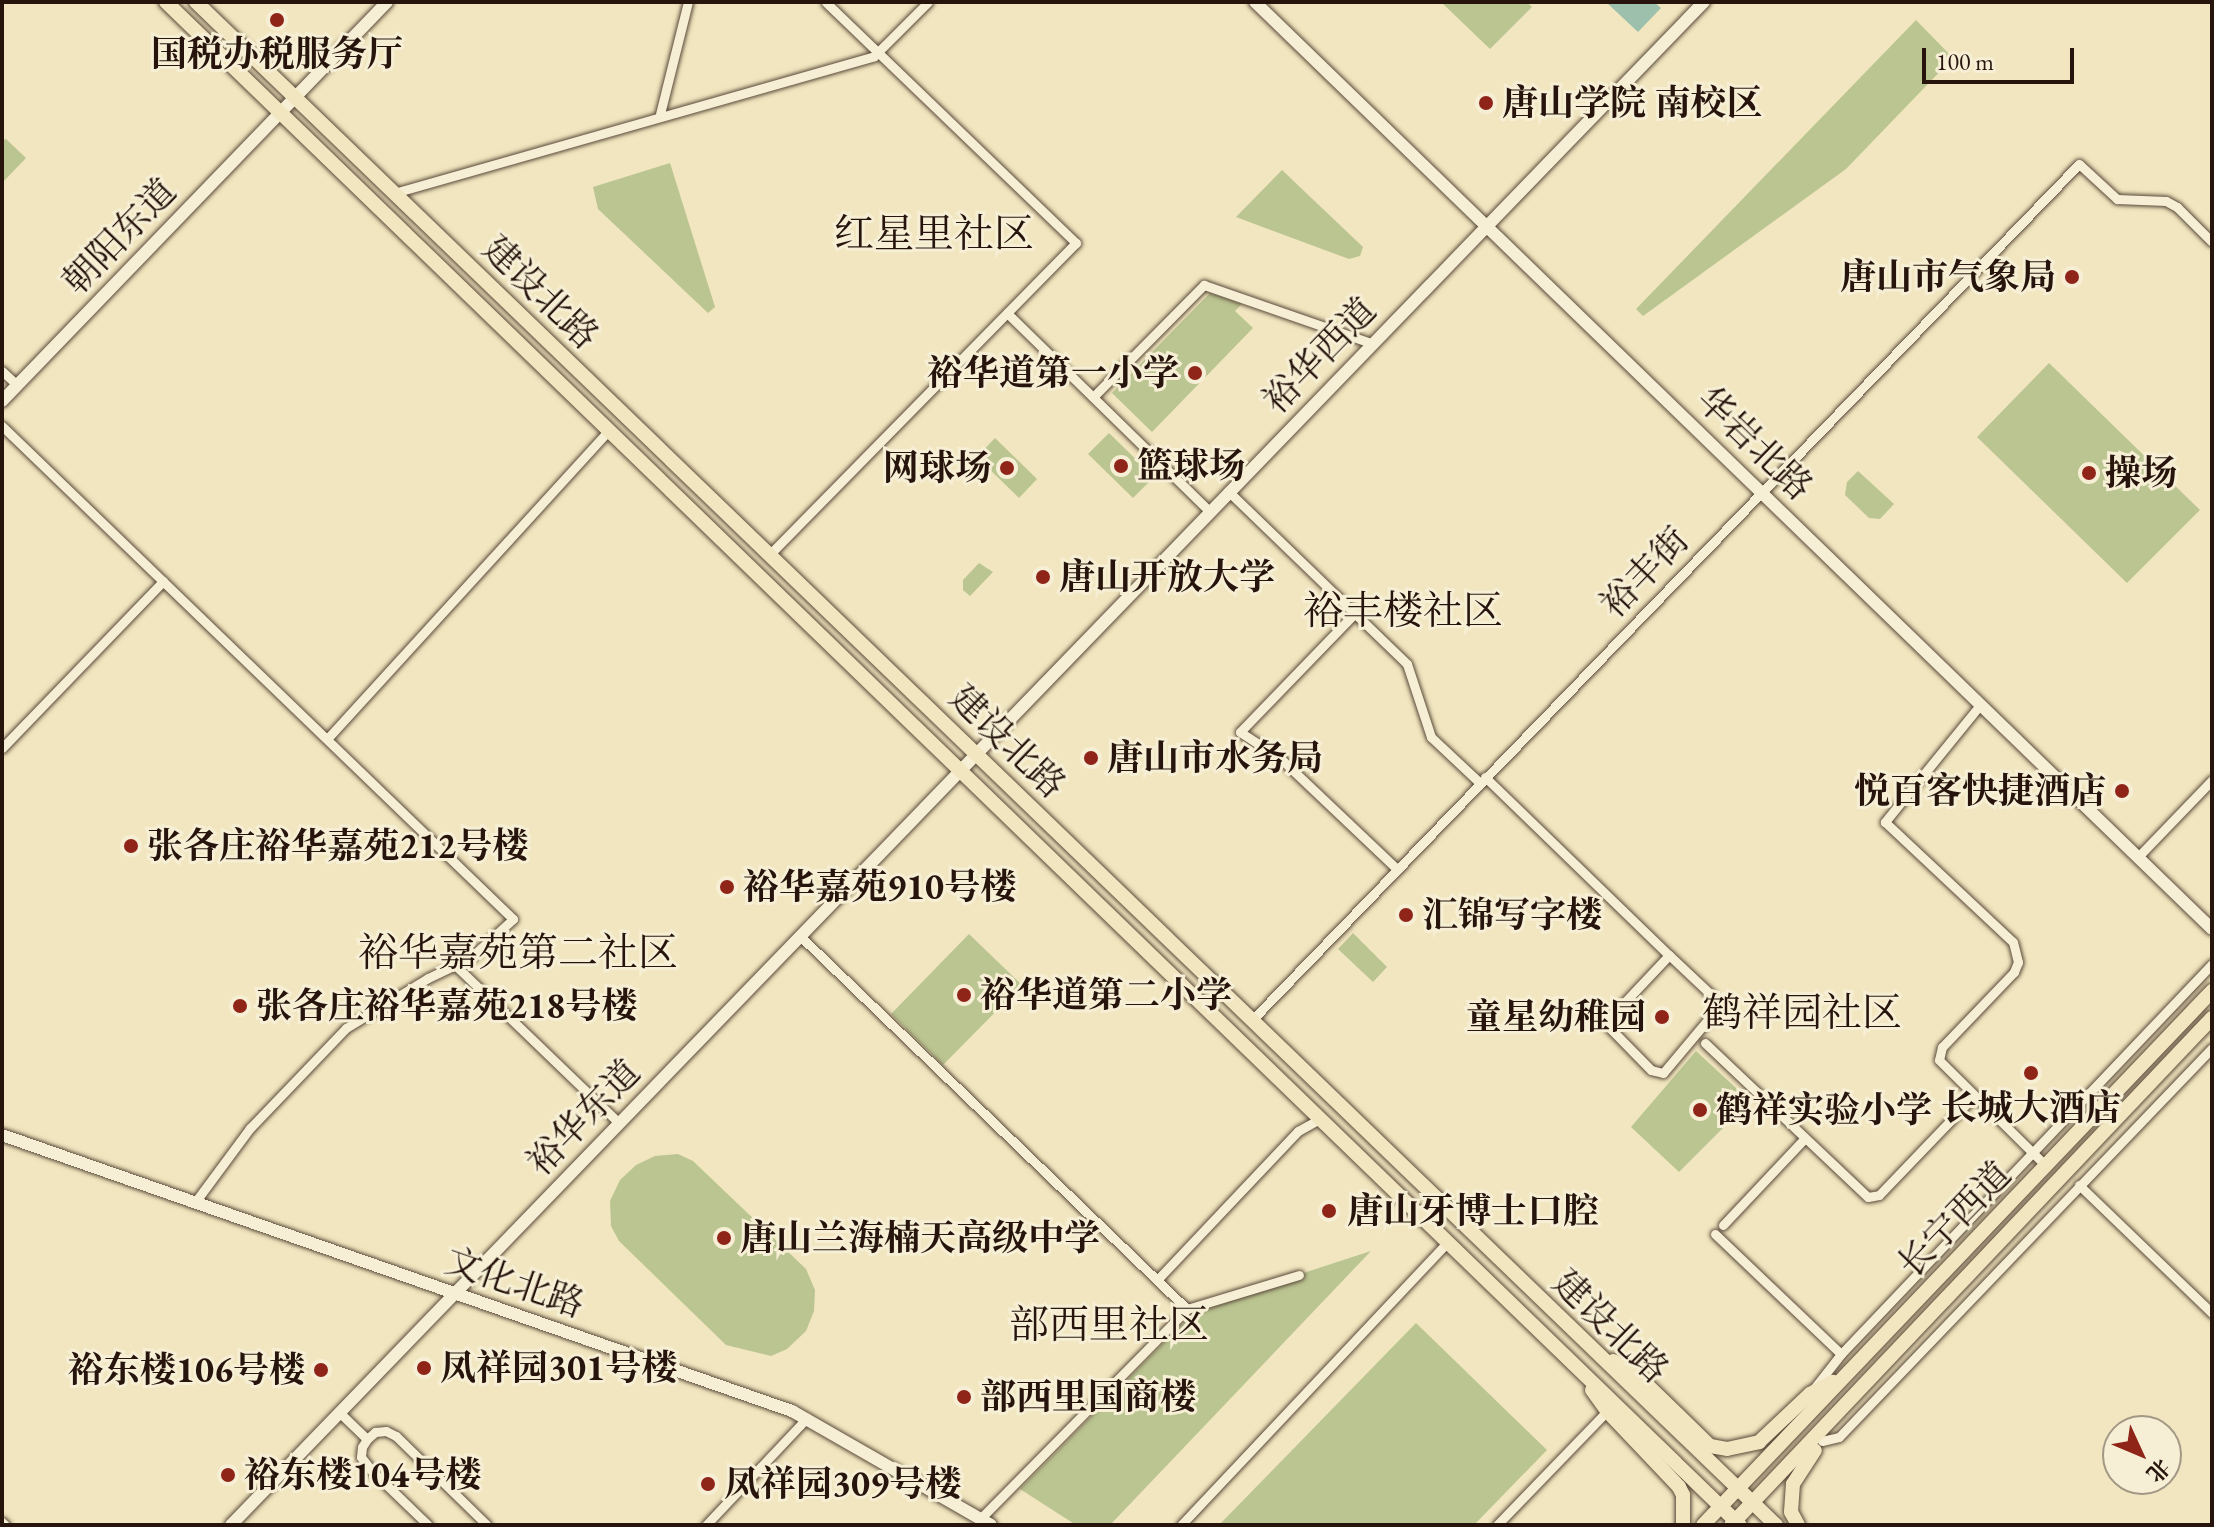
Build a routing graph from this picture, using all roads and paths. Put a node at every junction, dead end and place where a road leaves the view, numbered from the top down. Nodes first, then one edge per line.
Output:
1 (166, 2) edge
2 (196, 2) edge
3 (387, 2) edge
4 (688, 2) edge
5 (826, 2) edge
6 (928, 2) edge
7 (1255, 2) edge
8 (1704, 2) edge
9 (879, 53) junction
10 (295, 97) junction
11 (280, 113) junction
12 (660, 114) junction
13 (394, 193) junction
14 (1486, 226) junction
15 (2212, 242) edge
16 (1007, 313) junction
17 (1373, 344) junction
18 (2, 371) edge
19 (17, 385) junction
20 (1093, 397) junction
21 (2, 401) edge
22 (2, 426) edge
23 (608, 431) junction
24 (1228, 491) junction
25 (1761, 491) junction
26 (1209, 511) junction
27 (771, 553) junction
28 (163, 581) junction
29 (1354, 614) junction
30 (1980, 705) junction
31 (327, 739) junction
32 (2, 748) edge
33 (977, 751) junction
34 (961, 768) junction
35 (1483, 780) junction
36 (2212, 780) edge
37 (2137, 858) junction
38 (1397, 869) junction
39 (2212, 929) edge
40 (799, 935) junction
41 (1669, 955) junction
42 (2212, 964) edge
43 (457, 967) junction
44 (2212, 991) edge
45 (2212, 1018) edge
46 (1252, 1020) junction
47 (1705, 1043) dead end
48 (2212, 1048) edge
49 (1974, 1096) junction
50 (1321, 1118) junction
51 (619, 1123) junction
52 (3, 1138) edge
53 (1804, 1139) junction
54 (2033, 1153) junction
55 (2046, 1166) junction
56 (2079, 1185) junction
57 (196, 1201) junction
58 (1723, 1225) dead end
59 (1715, 1234) dead end
60 (1447, 1243) junction
61 (1299, 1275) dead end
62 (1157, 1280) junction
63 (456, 1293) junction
64 (1187, 1309) junction
65 (2212, 1313) edge
66 (1589, 1347) junction
67 (1841, 1354) junction
68 (1573, 1364) junction
69 (1845, 1376) junction
70 (1810, 1394) junction
71 (1607, 1411) junction
72 (340, 1413) junction
73 (807, 1418) junction
74 (1832, 1420) junction
75 (367, 1439) junction
76 (1822, 1441) junction
77 (1738, 1488) junction
78 (1753, 1502) junction
79 (1720, 1506) junction
80 (985, 1522) edge
81 (1735, 1524) edge
82 (231, 1525) edge
83 (428, 1525) edge
84 (487, 1525) edge
85 (706, 1525) edge
86 (1181, 1525) edge
87 (1497, 1525) edge
88 (1683, 1525) edge
89 (1703, 1525) edge
90 (1776, 1525) edge
91 (1798, 1525) edge

1 - 11 main road, 建设北路
2 - 10 main road, 建设北路
3 - 10 street, 朝阳东道
4 - 12 street
5 - 9 street
6 - 9 street
7 - 14 street, 华岩北路
8 - 14 street, 裕华西道
9 - 12 street
9 - 16 street
10 - 11 street, 朝阳东道
10 - 13 main road, 建设北路
11 - 19 street, 朝阳东道
11 - 23 main road, 建设北路
12 - 13 street
13 - 27 main road, 建设北路
14 - 17 street, 裕华西道
14 - 25 street, 华岩北路
15 - 25 street, 裕丰街
16 - 20 street
16 - 27 street
17 - 20 street
17 - 24 street, 裕华西道
18 - 19 street
19 - 21 street, 朝阳东道
20 - 26 street
22 - 28 street
23 - 31 street
23 - 34 main road, 建设北路
24 - 26 street, 裕华西道
24 - 29 street
25 - 30 street, 华岩北路
25 - 35 street, 裕丰街
26 - 33 street, 裕华西道
27 - 33 main road, 建设北路
28 - 31 street
28 - 32 street
29 - 35 street
29 - 38 street
30 - 37 street, 华岩北路
30 - 49 street
31 - 43 street
33 - 34 street, 裕华东道
33 - 46 main road, 建设北路
34 - 40 street, 裕华东道
34 - 50 main road, 建设北路
35 - 38 street, 裕丰街
35 - 41 street
36 - 37 street
37 - 39 street, 华岩北路
38 - 46 street, 裕丰街
40 - 51 street, 裕华东道
40 - 62 street
41 - 41 street
42 - 54 street
43 - 51 street
43 - 57 street
44 - 55 main road, 长宁西道
45 - 74 main road, 长宁西道
46 - 66 main road, 建设北路
47 - 53 street
48 - 56 street
49 - 53 street
49 - 54 street
50 - 60 main road, 建设北路
50 - 62 street
51 - 63 street, 裕华东道
52 - 57 street, 文化北路
53 - 58 street
54 - 55 street
54 - 67 street
55 - 69 main road, 长宁西道
56 - 65 street
56 - 76 street
57 - 63 street, 文化北路
59 - 67 street
60 - 68 main road, 建设北路
60 - 86 street
61 - 64 street
62 - 64 street
63 - 72 street, 裕华东道
63 - 73 street, 文化北路
64 - 80 street
66 - 70 main road
66 - 77 main road, 建设北路
67 - 70 street
68 - 71 main road
68 - 79 main road, 建设北路
69 - 70 main road
69 - 77 main road, 长宁西道
71 - 87 street
71 - 88 main road
72 - 75 street
72 - 82 street, 裕华东道
73 - 80 street, 文化北路
73 - 85 street
74 - 76 main road
74 - 78 main road, 长宁西道
75 - 83 street
75 - 84 street
76 - 91 main road
77 - 78 main road, 建设北路
77 - 79 main road, 长宁西道
78 - 81 main road, 长宁西道
78 - 90 main road, 建设北路
79 - 81 main road, 建设北路
79 - 89 main road, 长宁西道

